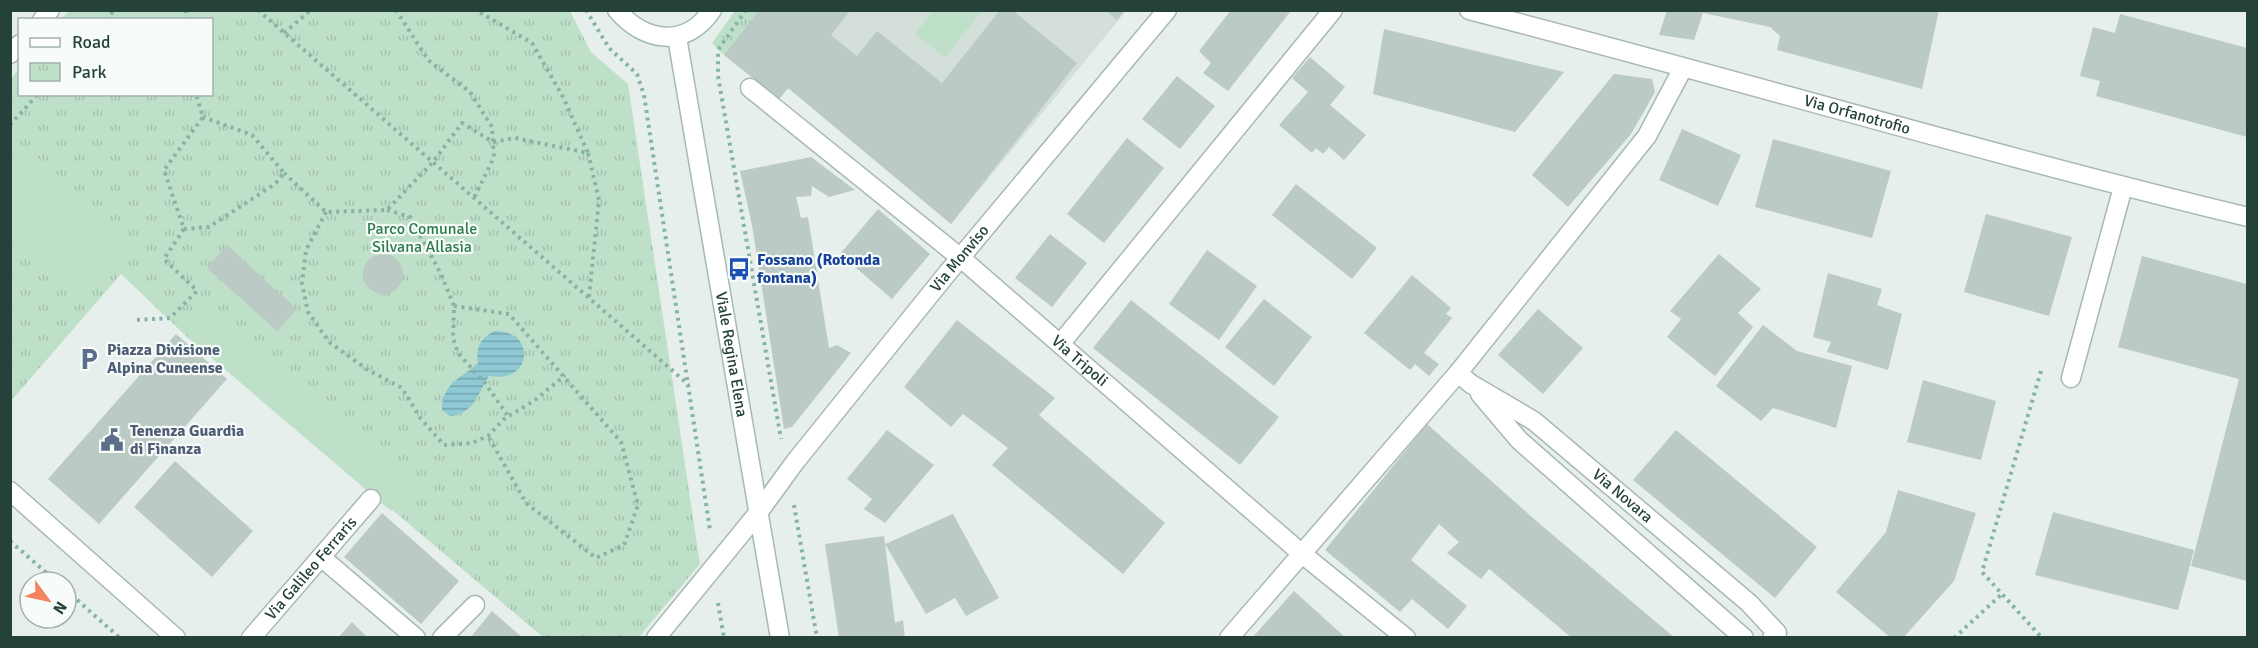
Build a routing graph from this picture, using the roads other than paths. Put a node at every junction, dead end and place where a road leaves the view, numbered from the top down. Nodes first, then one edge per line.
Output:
1 (617, 10) edge
2 (712, 10) edge
3 (1167, 10) edge
4 (1333, 10) edge
5 (1469, 10) edge
6 (677, 37) junction
7 (1683, 68) junction
8 (750, 88) dead end
9 (2123, 187) junction
10 (2247, 217) edge
11 (962, 259) junction
12 (1061, 343) junction
13 (2071, 378) dead end
14 (1464, 379) junction
15 (10, 491) edge
16 (371, 499) dead end
17 (758, 513) junction
18 (1301, 553) junction
19 (321, 557) junction
20 (475, 605) dead end
21 (1774, 635) edge
22 (176, 638) edge
23 (251, 638) edge
24 (416, 638) edge
25 (441, 638) edge
26 (656, 638) edge
27 (780, 638) edge
28 (1229, 638) edge
29 (1406, 638) edge
30 (1744, 638) edge

1 - 6 street
2 - 6 street
3 - 11 street, Via Monviso
4 - 12 street
5 - 7 street, Via Orfanotrofio
6 - 17 street, Viale Regina Elena
7 - 9 street, Via Orfanotrofio
7 - 14 street
8 - 11 street, Via Tripoli
9 - 10 street, Via Orfanotrofio
9 - 13 street
11 - 12 street, Via Tripoli
11 - 17 street, Via Monviso
12 - 18 street, Via Tripoli
14 - 18 street
14 - 21 street, Via Novara
14 - 30 street
15 - 22 street
16 - 19 street, Via Galileo Ferraris
17 - 26 street, Via Monviso
17 - 27 street, Viale Regina Elena
18 - 28 street
18 - 29 street, Via Tripoli
19 - 23 street, Via Galileo Ferraris
19 - 24 street
20 - 25 street

